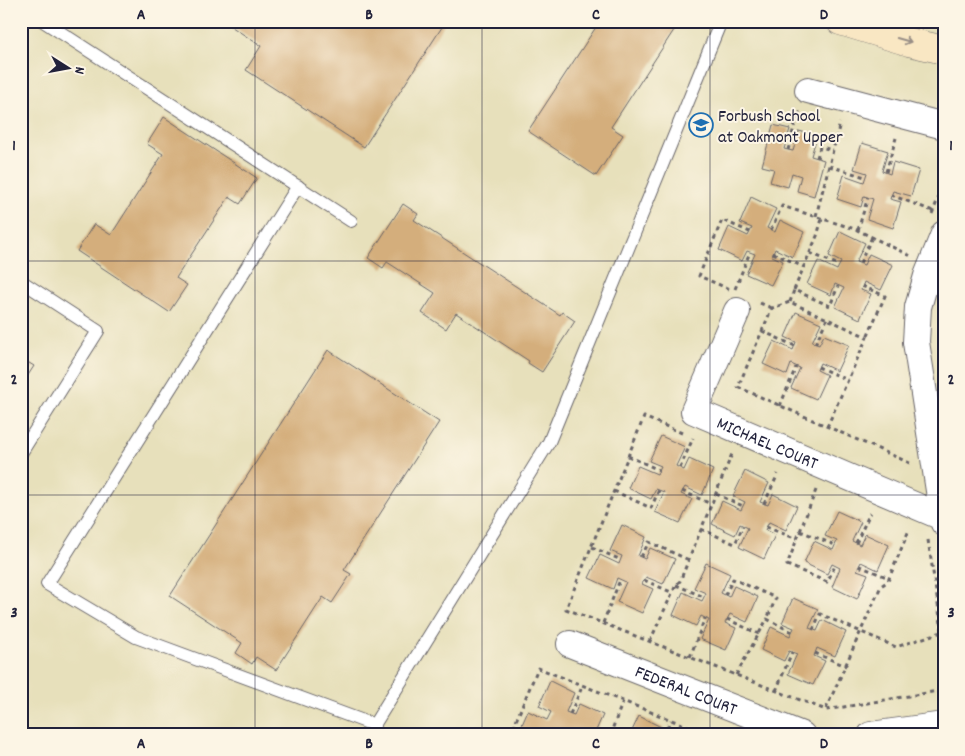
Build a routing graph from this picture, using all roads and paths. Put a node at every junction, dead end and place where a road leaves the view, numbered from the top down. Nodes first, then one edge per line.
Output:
1 (43, 21) edge
2 (721, 21) edge
3 (840, 21) edge
4 (944, 50) edge
5 (807, 102) joint
6 (831, 121) dead end
7 (840, 123) junction
8 (849, 126) dead end
9 (944, 126) edge
10 (887, 136) dead end
11 (788, 150) dead end
12 (833, 150) junction
13 (817, 158) dead end
14 (829, 166) junction
15 (886, 172) dead end
16 (865, 177) dead end
17 (944, 184) edge
18 (298, 186) junction
19 (891, 195) dead end
20 (868, 197) dead end
21 (816, 216) junction
22 (822, 219) junction
23 (351, 220) dead end
24 (935, 222) edge
25 (771, 230) dead end
26 (858, 230) junction
27 (750, 232) dead end
28 (872, 237) junction
29 (750, 252) dead end
30 (773, 253) dead end
31 (810, 253) junction
32 (914, 258) dead end
33 (860, 264) dead end
34 (839, 265) dead end
35 (804, 267) junction
36 (21, 281) edge
37 (838, 286) dead end
38 (862, 286) dead end
39 (794, 290) junction
40 (790, 302) junction
41 (747, 306) joint
42 (772, 308) junction
43 (827, 319) junction
44 (762, 332) junction
45 (867, 337) junction
46 (815, 344) dead end
47 (795, 346) dead end
48 (796, 367) dead end
49 (818, 367) dead end
50 (848, 380) junction
51 (780, 406) junction
52 (827, 427) junction
53 (693, 438) junction
54 (701, 441) dead end
55 (724, 451) dead end
56 (21, 453) edge
57 (628, 456) junction
58 (918, 466) dead end
59 (680, 468) dead end
60 (659, 470) dead end
61 (785, 477) dead end
62 (808, 487) dead end
63 (659, 490) dead end
64 (614, 491) junction
65 (682, 491) dead end
66 (716, 494) junction
67 (712, 504) junction
68 (764, 504) dead end
69 (743, 506) dead end
70 (878, 516) dead end
71 (743, 526) dead end
72 (766, 526) dead end
73 (901, 526) dead end
74 (938, 526) edge
75 (701, 529) junction
76 (909, 530) junction
77 (800, 531) junction
78 (915, 532) dead end
79 (797, 539) junction
80 (856, 543) dead end
81 (835, 545) dead end
82 (592, 547) junction
83 (641, 557) dead end
84 (621, 560) dead end
85 (689, 560) junction
86 (835, 566) dead end
87 (859, 566) dead end
88 (889, 578) junction
89 (620, 580) dead end
90 (644, 580) dead end
91 (676, 585) junction
92 (673, 593) junction
93 (725, 595) dead end
94 (704, 597) dead end
95 (705, 618) dead end
96 (727, 619) dead end
97 (767, 619) junction
98 (603, 623) junction
99 (813, 630) dead end
100 (861, 631) junction
101 (792, 632) dead end
102 (942, 632) junction
103 (759, 634) junction
104 (650, 641) junction
105 (944, 643) edge
106 (570, 644) dead end
107 (792, 652) dead end
108 (815, 653) dead end
109 (690, 657) junction
110 (846, 666) junction
111 (736, 675) junction
112 (583, 686) junction
113 (776, 690) junction
114 (944, 690) edge
115 (623, 701) junction
116 (826, 710) junction
117 (570, 714) dead end
118 (671, 720) junction
119 (944, 725) edge
120 (510, 735) edge
121 (610, 735) edge
122 (664, 735) edge
123 (710, 735) edge
124 (802, 735) edge
125 (871, 735) edge

1 - 18 lane
2 - 18 lane
3 -> 4 street
5 - 9 street
5 - 11 path
6 - 7 path
7 - 8 path
7 - 12 path
10 - 15 path
12 - 13 path
12 - 14 path
14 - 16 path
14 - 21 path
17 - 24 path
18 - 23 lane
19 - 24 path
20 - 26 path
21 - 22 path
21 - 25 path
22 - 26 path
22 - 31 path
24 - 74 street
26 - 28 path
27 - 29 path
28 - 32 path
28 - 33 path
30 - 35 path
31 - 34 path
31 - 35 path
35 - 39 path
36 - 56 lane
37 - 39 path
38 - 45 path
39 - 40 path
40 - 42 path
40 - 43 path
41 - 42 path
41 - 74 street, MICHAEL COURT
42 - 44 path
43 - 45 path
43 - 46 path
44 - 47 path
44 - 51 path
45 - 50 path
48 - 51 path
49 - 50 path
50 - 52 path
51 - 52 path
52 - 58 path
53 - 54 path
53 - 57 path
53 - 59 path
55 - 66 path
57 - 60 path
57 - 64 path
61 - 68 path
62 - 77 path
63 - 64 path
64 - 82 path
65 - 67 path
66 - 67 path
66 - 69 path
67 - 75 path
70 - 80 path
71 - 75 path
72 - 79 path
73 - 76 path
74 - 102 path
75 - 85 path
76 - 78 path
76 - 88 path
77 - 79 path
77 - 81 path
79 - 86 path
82 - 84 path
82 - 98 path
83 - 85 path
85 - 91 path
87 - 88 path
88 - 100 path
89 - 98 path
90 - 92 path
91 - 92 path
91 - 94 path
92 - 104 path
93 - 97 path
95 - 109 path
96 - 103 path
97 - 101 path
97 - 103 path
98 - 104 path
99 - 100 path
100 - 102 path
100 - 110 path
102 - 105 path
103 - 111 path
104 - 109 path
106 - 124 street, FEDERAL COURT
107 - 113 path
108 - 110 path
109 - 111 path
110 - 116 path
111 - 113 path
112 - 115 path
112 - 117 path
112 - 120 path
113 - 116 path
114 - 116 path
115 - 118 path
115 - 121 path
118 - 122 path
118 - 123 path
119 - 125 street

